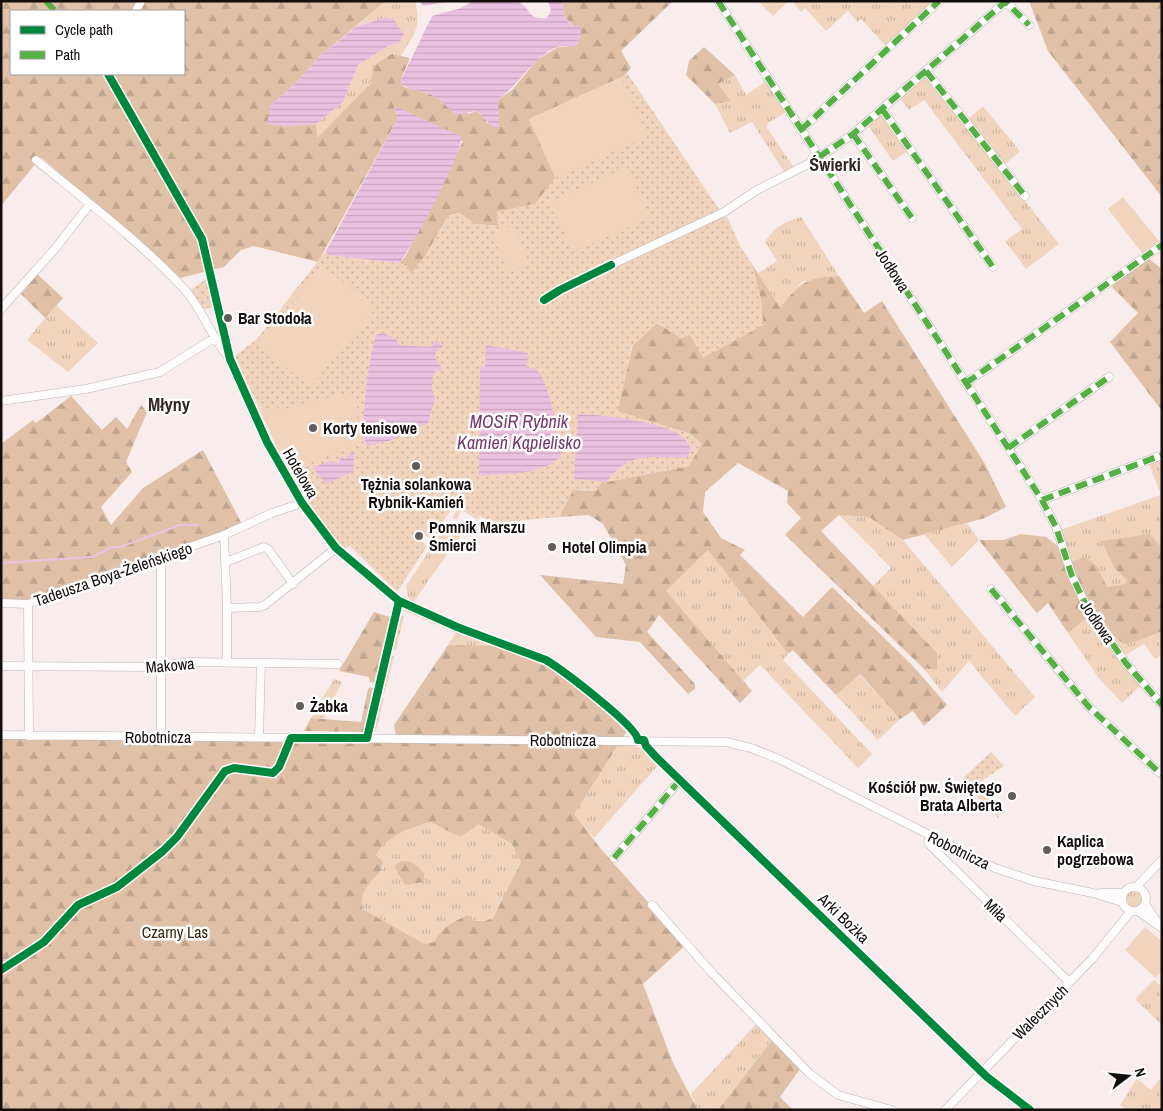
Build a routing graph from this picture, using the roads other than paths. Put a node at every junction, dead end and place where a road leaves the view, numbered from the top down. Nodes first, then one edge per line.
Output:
1 (718, 1) edge
2 (939, 1) edge
3 (1029, 25) dead end
4 (926, 71) junction
5 (109, 75) edge
6 (882, 109) junction
7 (801, 130) junction
8 (853, 134) junction
9 (819, 157) junction
10 (36, 160) dead end
11 (1024, 196) dead end
12 (90, 204) junction
13 (912, 218) dead end
14 (1162, 245) edge
15 (610, 265) dead end
16 (993, 267) dead end
17 (1, 309) edge
18 (214, 338) junction
19 (230, 359) junction
20 (1109, 377) dead end
21 (966, 383) junction
22 (1, 401) edge
23 (1008, 448) junction
24 (1162, 455) edge
25 (1042, 500) junction
26 (302, 503) junction
27 (224, 535) junction
28 (336, 548) junction
29 (161, 557) junction
30 (226, 562) junction
31 (293, 584) junction
32 (992, 589) dead end
33 (1, 603) edge
34 (28, 604) junction
35 (227, 608) junction
36 (227, 663) junction
37 (261, 663) junction
38 (338, 664) dead end
39 (1, 666) edge
40 (28, 666) junction
41 (161, 667) junction
42 (1162, 705) edge
43 (1, 735) edge
44 (29, 736) junction
45 (161, 736) junction
46 (259, 737) junction
47 (641, 740) junction
48 (1162, 775) edge
49 (680, 780) junction
50 (930, 837) junction
51 (614, 858) dead end
52 (1162, 860) edge
53 (1150, 873) junction
54 (1136, 887) junction
55 (1144, 892) junction
56 (1093, 893) junction
57 (1123, 893) junction
58 (1122, 902) junction
59 (1145, 904) junction
60 (652, 905) dead end
61 (1134, 911) junction
62 (1162, 928) edge
63 (1069, 982) junction
64 (981, 1071) junction
65 (892, 1110) edge
66 (945, 1110) edge
67 (1030, 1110) edge

1 - 7 street, Jodłowa
2 - 7 street
3 - 4 street
4 - 6 street
4 - 11 street
5 - 19 street, Hotelowa
6 - 8 street
6 - 16 street
7 - 9 street, Jodłowa
8 - 9 street
8 - 13 street
9 - 15 street
9 - 21 street, Jodłowa
10 - 12 street, Hotelowa
12 - 17 street
12 - 18 street, Hotelowa
14 - 21 street
18 - 19 street, Hotelowa
18 - 22 street
19 - 26 street, Hotelowa
20 - 23 street
21 - 23 street, Jodłowa
23 - 25 street, Jodłowa
24 - 25 street
25 - 42 street, Jodłowa
26 - 27 street, Tadeusza Boya-Żeleńskiego
26 - 28 street, Hotelowa
27 - 29 street, Tadeusza Boya-Żeleńskiego
27 - 30 street
28 - 31 street
28 - 47 street, Hotelowa
29 - 34 street, Tadeusza Boya-Żeleńskiego
29 - 41 street
30 - 31 street
30 - 35 street
31 - 35 street
32 - 48 street
33 - 34 street, Tadeusza Boya-Żeleńskiego
34 - 40 street
35 - 36 street
36 - 37 street, Makowa
36 - 41 street, Makowa
37 - 38 street, Makowa
37 - 46 street
39 - 40 street, Makowa
40 - 41 street, Makowa
40 - 44 street
41 - 45 street
43 - 44 street, Robotnicza
44 - 45 street, Robotnicza
45 - 46 street, Robotnicza
46 - 47 street, Robotnicza
47 - 49 street, Arki Bożka
47 - 50 street, Robotnicza
49 - 51 street
49 - 64 street, Arki Bożka
50 - 56 street, Robotnicza
50 - 63 street, Miła
52 - 53 street
53 - 54 street
53 - 55 street
54 - 55 street
54 - 57 street
55 - 59 street
56 - 57 street, Robotnicza
56 - 58 street, Robotnicza
57 - 58 street
58 - 61 street
59 - 61 street
59 - 62 street
60 - 65 street
61 - 62 street
61 - 63 street, Walecznych
63 - 64 street, Walecznych
64 - 66 street, Walecznych
64 - 67 street, Arki Bożka

